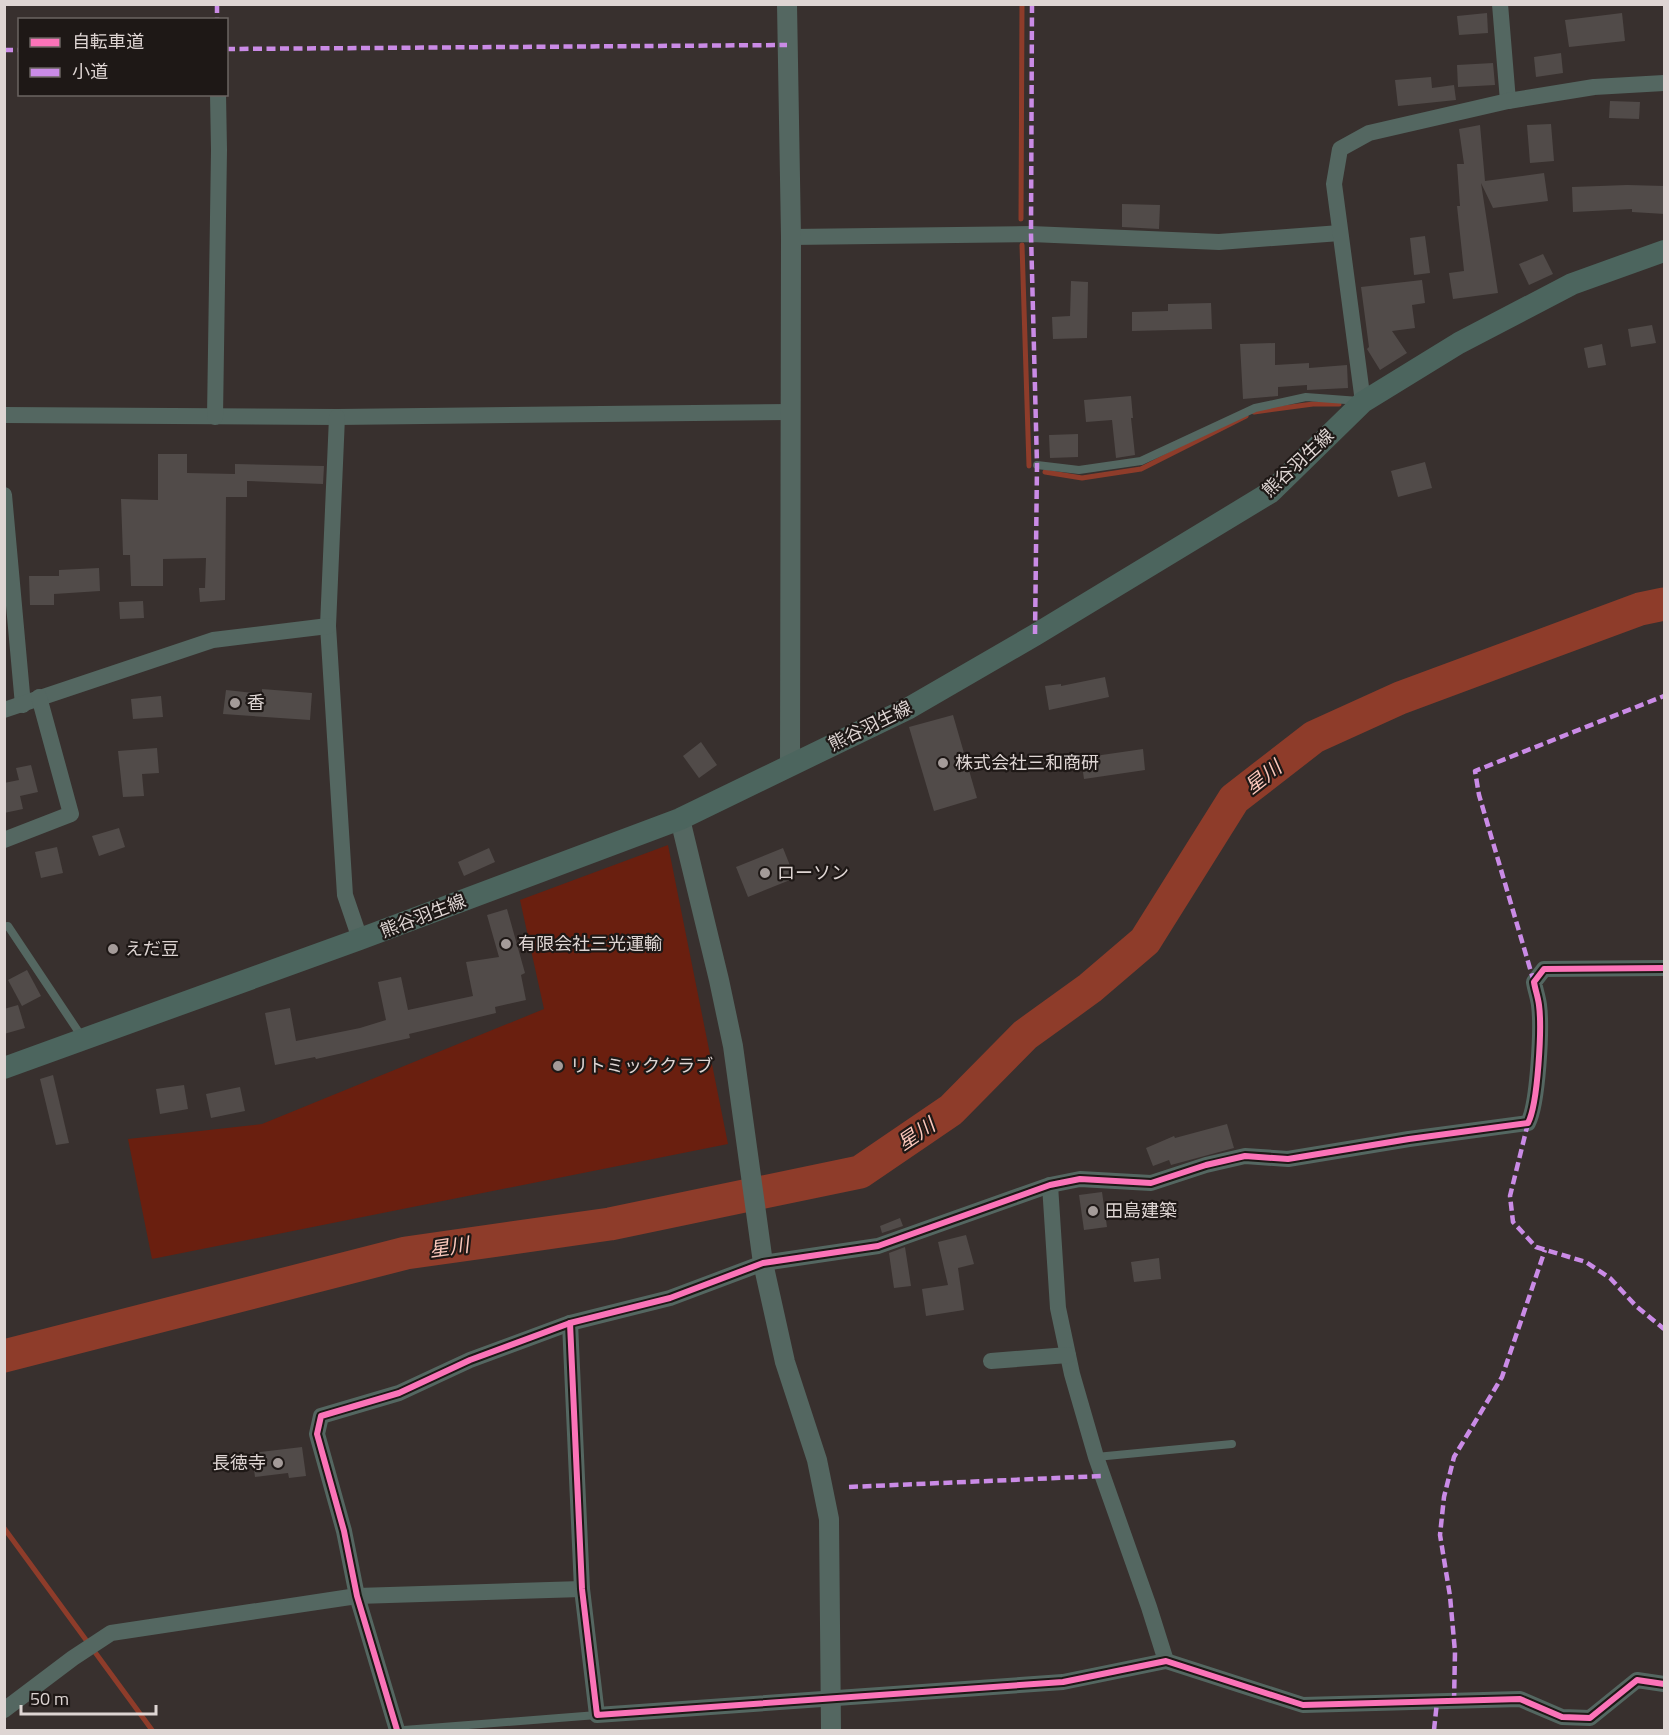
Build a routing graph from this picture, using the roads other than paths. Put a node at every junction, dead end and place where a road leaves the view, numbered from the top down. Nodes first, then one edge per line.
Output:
1 (788, 4) edge
2 (1500, 4) edge
3 (1665, 83) edge
4 (218, 96) edge
5 (1508, 101) junction
6 (1340, 234) junction
7 (791, 237) junction
8 (1665, 251) edge
9 (1363, 402) junction
10 (790, 412) junction
11 (4, 415) edge
12 (215, 417) junction
13 (337, 417) junction
14 (1036, 465) dead end
15 (4, 495) edge
16 (328, 626) junction
17 (39, 697) junction
18 (23, 705) junction
19 (4, 710) edge
20 (790, 765) junction
21 (680, 819) junction
22 (4, 840) edge
23 (4, 927) edge
24 (360, 939) junction
25 (1665, 968) edge
26 (83, 1041) junction
27 (4, 1068) edge
28 (1050, 1185) junction
29 (762, 1253) junction
30 (570, 1323) junction
31 (1068, 1355) junction
32 (991, 1361) dead end
33 (1232, 1444) dead end
34 (1096, 1457) junction
35 (582, 1589) junction
36 (357, 1596) junction
37 (1166, 1661) junction
38 (1665, 1684) edge
39 (831, 1699) junction
40 (4, 1710) edge
41 (597, 1715) junction
42 (397, 1731) edge
43 (404, 1731) edge
44 (831, 1731) edge

1 - 7 street
2 - 5 street
3 - 5 street
4 - 12 street
5 - 6 street
6 - 7 street
6 - 9 street
7 - 10 street
8 - 9 main road, 熊谷羽生線
9 - 14 lane
9 - 20 main road, 熊谷羽生線
10 - 13 street
10 - 20 street
11 - 12 street
12 - 13 street
13 - 16 street
15 - 18 street
16 - 17 street
16 - 24 street
17 - 18 street
17 - 22 street
18 - 19 street
20 - 21 main road, 熊谷羽生線
21 - 24 main road, 熊谷羽生線
21 - 29 street
23 - 26 lane
24 - 26 main road, 熊谷羽生線
25 - 28 street
26 - 27 main road, 熊谷羽生線
28 - 29 street
28 - 31 street
29 - 30 street
29 - 39 street
30 - 35 street
30 - 36 street
31 - 32 street
31 - 34 street
33 - 34 lane
34 - 37 street
35 - 36 street
35 - 41 street
36 - 40 street
36 - 42 street
37 - 38 street
37 - 39 street
39 - 41 street
39 - 44 street
41 - 43 lane

